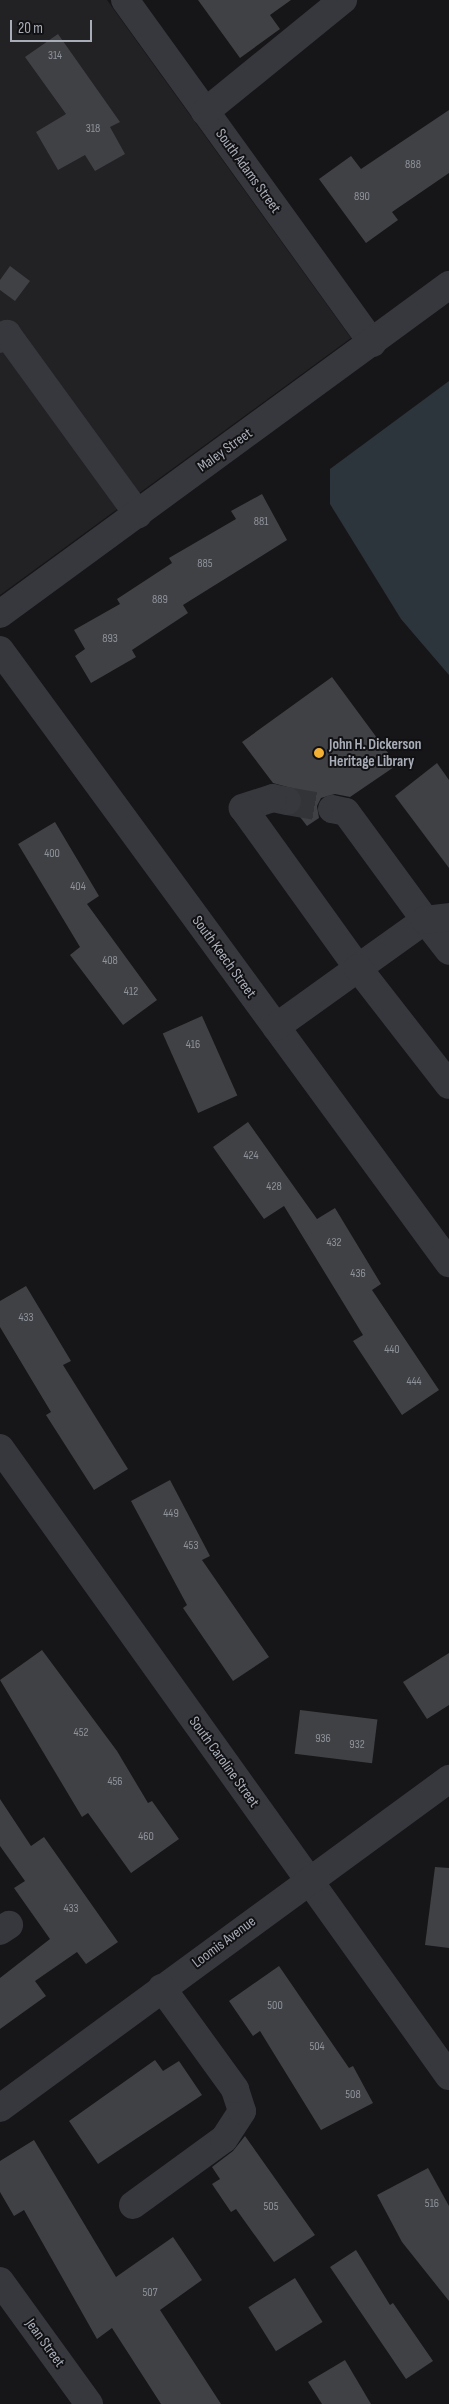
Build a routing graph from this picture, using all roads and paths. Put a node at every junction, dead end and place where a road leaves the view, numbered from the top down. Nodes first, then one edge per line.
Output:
1 (125, 0) edge
2 (343, 0) edge
3 (205, 112) junction
4 (449, 285) edge
5 (0, 339) edge
6 (372, 343) junction
7 (138, 514) junction
8 (0, 614) edge
9 (0, 650) edge
10 (287, 801) tunnel mouth
11 (339, 811) tunnel mouth
12 (437, 919) edge
13 (449, 950) edge
14 (358, 968) junction
15 (276, 1027) junction
16 (449, 1085) edge
17 (449, 1263) edge
18 (0, 1448) edge
19 (449, 1779) edge
20 (308, 1880) junction
21 (162, 1988) junction
22 (449, 2076) edge
23 (0, 2108) edge
24 (133, 2205) dead end
25 (0, 2281) edge
26 (89, 2404) edge

1 - 3 street, South Adams Street
2 - 3 street
3 - 6 street, South Adams Street
4 - 6 street, Maley Street
5 - 7 street
6 - 7 street, Maley Street
7 - 8 street, Maley Street
9 - 15 street, South Keech Street
10 - 14 street
11 - 12 street
12 - 13 street
12 - 14 street
14 - 15 street
14 - 16 street
15 - 17 street, South Keech Street
18 - 20 street, South Caroline Street
19 - 20 street, Loomis Avenue
20 - 21 street, Loomis Avenue
20 - 22 street, South Caroline Street
21 - 23 street, Loomis Avenue
21 - 24 street
25 - 26 street, Jean Street

